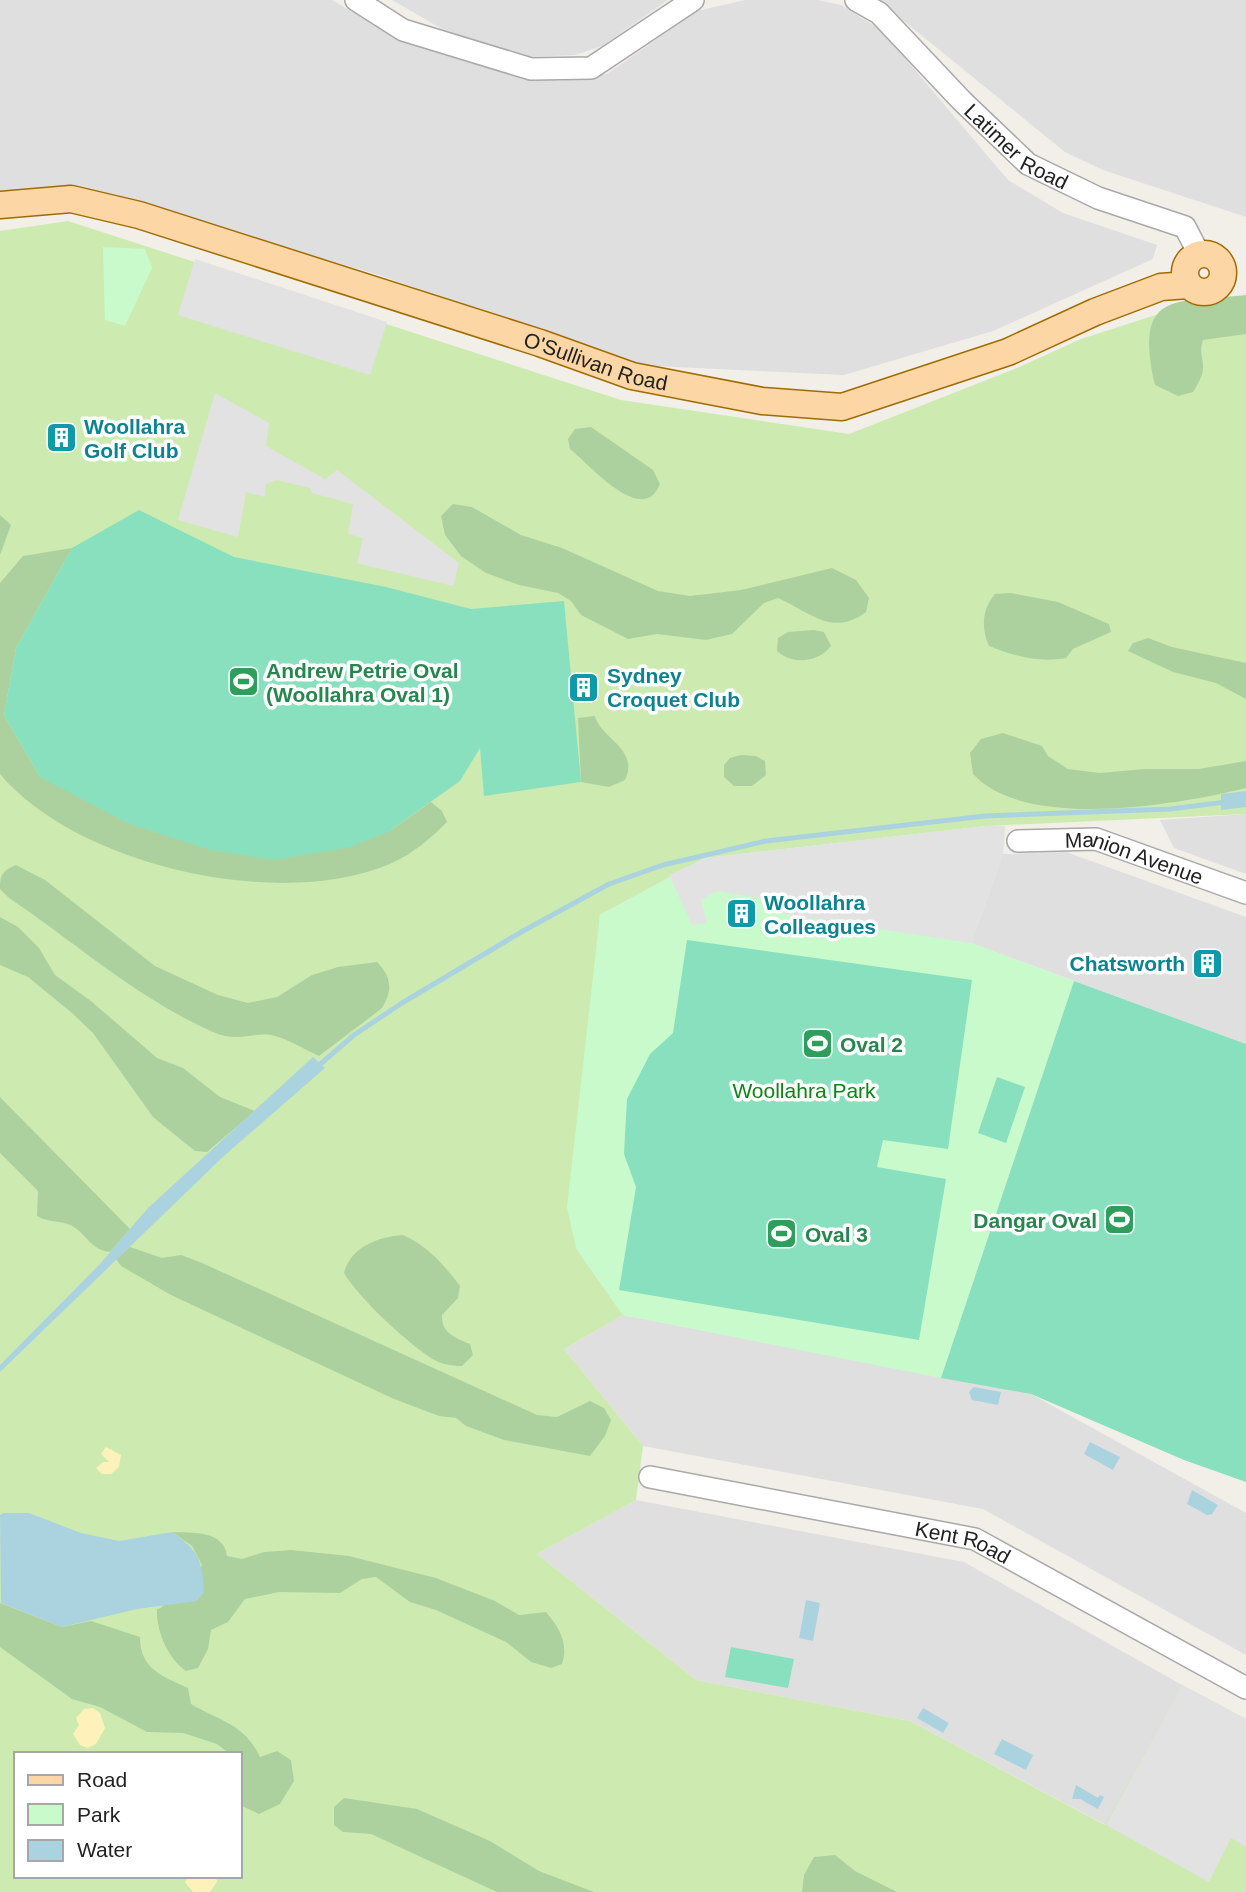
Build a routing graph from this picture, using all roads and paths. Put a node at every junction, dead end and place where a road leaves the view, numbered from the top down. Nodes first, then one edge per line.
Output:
1 (356, 0) edge
2 (693, 0) edge
3 (856, 0) edge
4 (0, 205) edge
5 (1199, 254) junction
6 (1234, 274) edge
7 (1188, 285) junction
8 (1018, 841) dead end
9 (1246, 893) edge
10 (650, 1477) dead end
11 (1246, 1688) edge

1 - 2 street
3 - 5 street, Latimer Road
4 - 7 main road, O'Sullivan Road
5 - 6 main road
5 - 7 main road
6 - 7 main road, O'Sullivan Road
8 - 9 street, Manion Avenue
10 - 11 street, Kent Road

